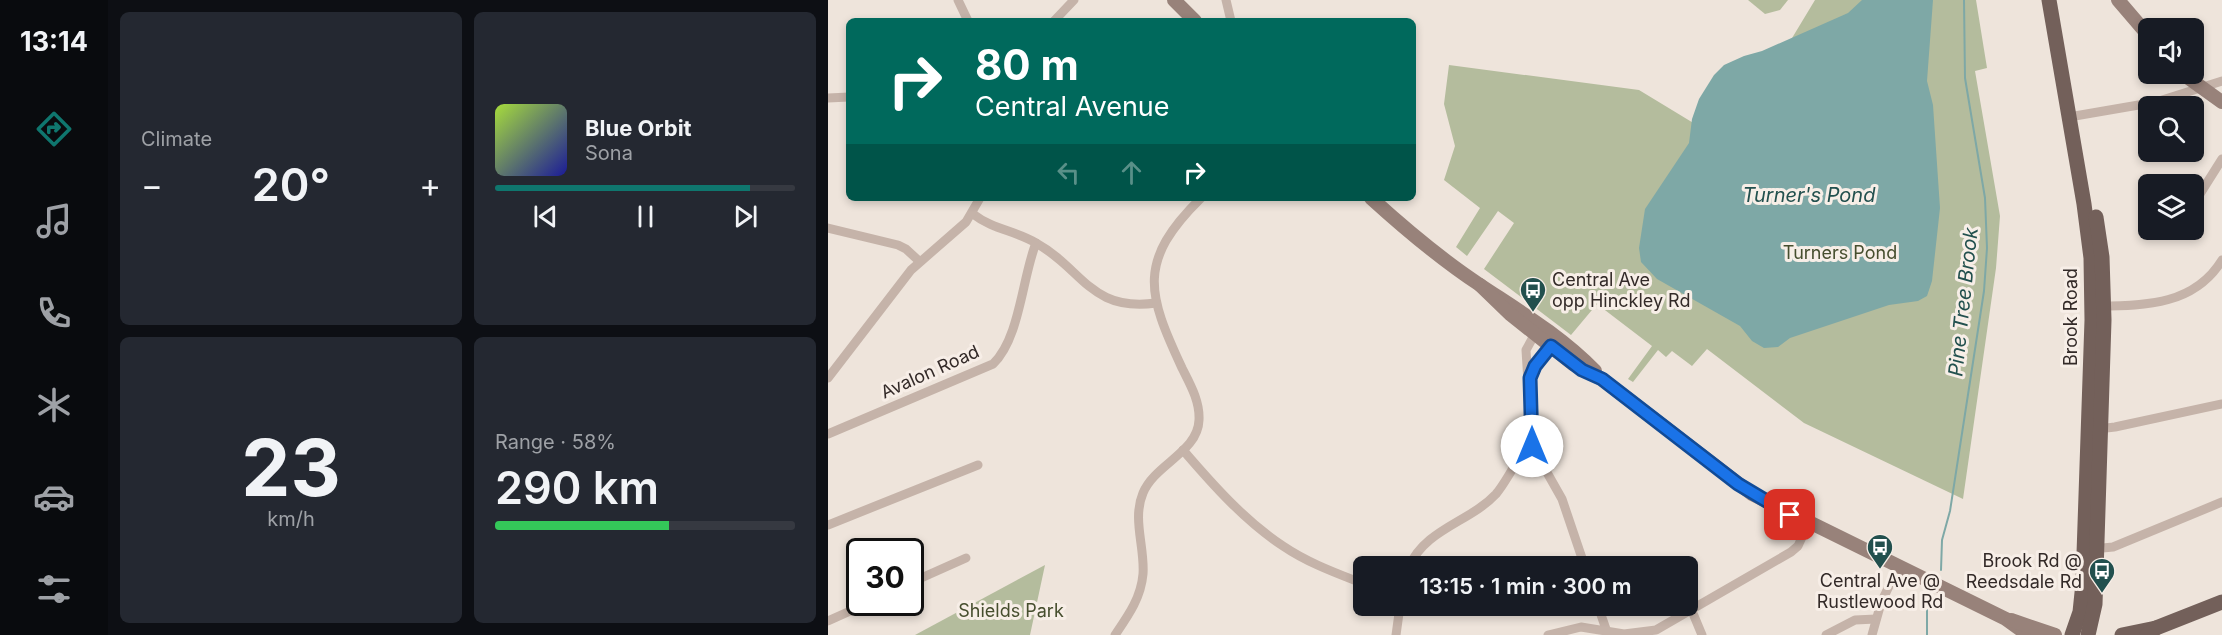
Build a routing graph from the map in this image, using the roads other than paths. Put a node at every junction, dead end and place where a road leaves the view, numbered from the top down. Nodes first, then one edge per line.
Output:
1 (958, 0) edge
2 (1074, 0) edge
3 (1174, 0) edge
4 (1226, 0) edge
5 (2049, 0) edge
6 (2058, 0) edge
7 (2118, 0) edge
8 (967, 18) edge
9 (1057, 18) edge
10 (1192, 18) edge
11 (1230, 18) edge
12 (2138, 23) edge
13 (2222, 81) edge
14 (2195, 84) edge
15 (2200, 88) junction
16 (846, 97) edge
17 (828, 98) edge
18 (2222, 102) edge
19 (2073, 116) junction
20 (2222, 159) edge
21 (2204, 188) edge
22 (979, 201) edge
23 (1198, 201) edge
24 (1375, 201) edge
25 (973, 214) junction
26 (828, 228) edge
27 (1036, 243) junction
28 (2222, 260) edge
29 (919, 261) junction
30 (1156, 303) junction
31 (2098, 306) junction
32 (1538, 330) junction
33 (1554, 343) junction
34 (828, 378) edge
35 (1530, 378) junction
36 (2222, 404) edge
37 (2095, 428) junction
38 (828, 434) edge
39 (1532, 446) junction
40 (1183, 450) junction
41 (978, 465) dead end
42 (2222, 502) edge
43 (1808, 524) junction
44 (828, 525) edge
45 (2091, 549) junction
46 (1415, 556) edge
47 (1581, 556) edge
48 (966, 558) dead end
49 (1898, 567) junction
50 (924, 577) edge
51 (1353, 580) edge
52 (2222, 602) edge
53 (1698, 607) edge
54 (846, 613) edge
55 (1399, 616) edge
56 (1601, 616) edge
57 (1682, 616) edge
58 (1694, 616) edge
59 (1876, 619) junction
60 (2006, 619) junction
61 (828, 621) edge
62 (2151, 632) edge
63 (1607, 633) edge
64 (1115, 635) edge
65 (1396, 635) edge
66 (1548, 635) edge
67 (1702, 635) edge
68 (1826, 635) edge
69 (1872, 635) edge
70 (2028, 635) edge
71 (2055, 635) edge
72 (2072, 635) edge
73 (2088, 635) edge
74 (2122, 635) edge

1 - 8 street
2 - 9 street
3 - 10 street
4 - 11 street
5 - 19 main road, Brook Road
6 - 19 main road, Brook Road
7 - 12 street
13 - 15 street
14 - 15 street
15 - 18 street
15 - 19 street
16 - 17 street
19 - 31 main road, Brook Road
20 - 21 street
22 - 25 street
23 - 30 street
24 - 32 street
25 - 27 street
25 - 29 street
26 - 29 street
27 - 30 street
27 - 38 street, Avalon Road
28 - 31 street
29 - 34 street
30 - 40 street
31 - 37 main road, Brook Road
32 - 33 street
32 - 35 street
33 - 35 street
33 - 43 street
35 - 39 street
36 - 37 street
37 - 45 main road, Brook Road
39 - 46 street
39 - 47 street
40 - 51 street
40 - 64 street
41 - 44 street
42 - 45 street
43 - 49 street
43 - 53 street
45 - 72 main road, Brook Road
45 - 73 main road, Brook Road
48 - 50 street
49 - 59 street
49 - 60 street
52 - 62 main road
54 - 61 street
55 - 65 street
56 - 63 street
57 - 63 street
58 - 67 street
59 - 68 street
59 - 69 street
60 - 70 street
60 - 71 street
62 - 74 main road
63 - 66 street

